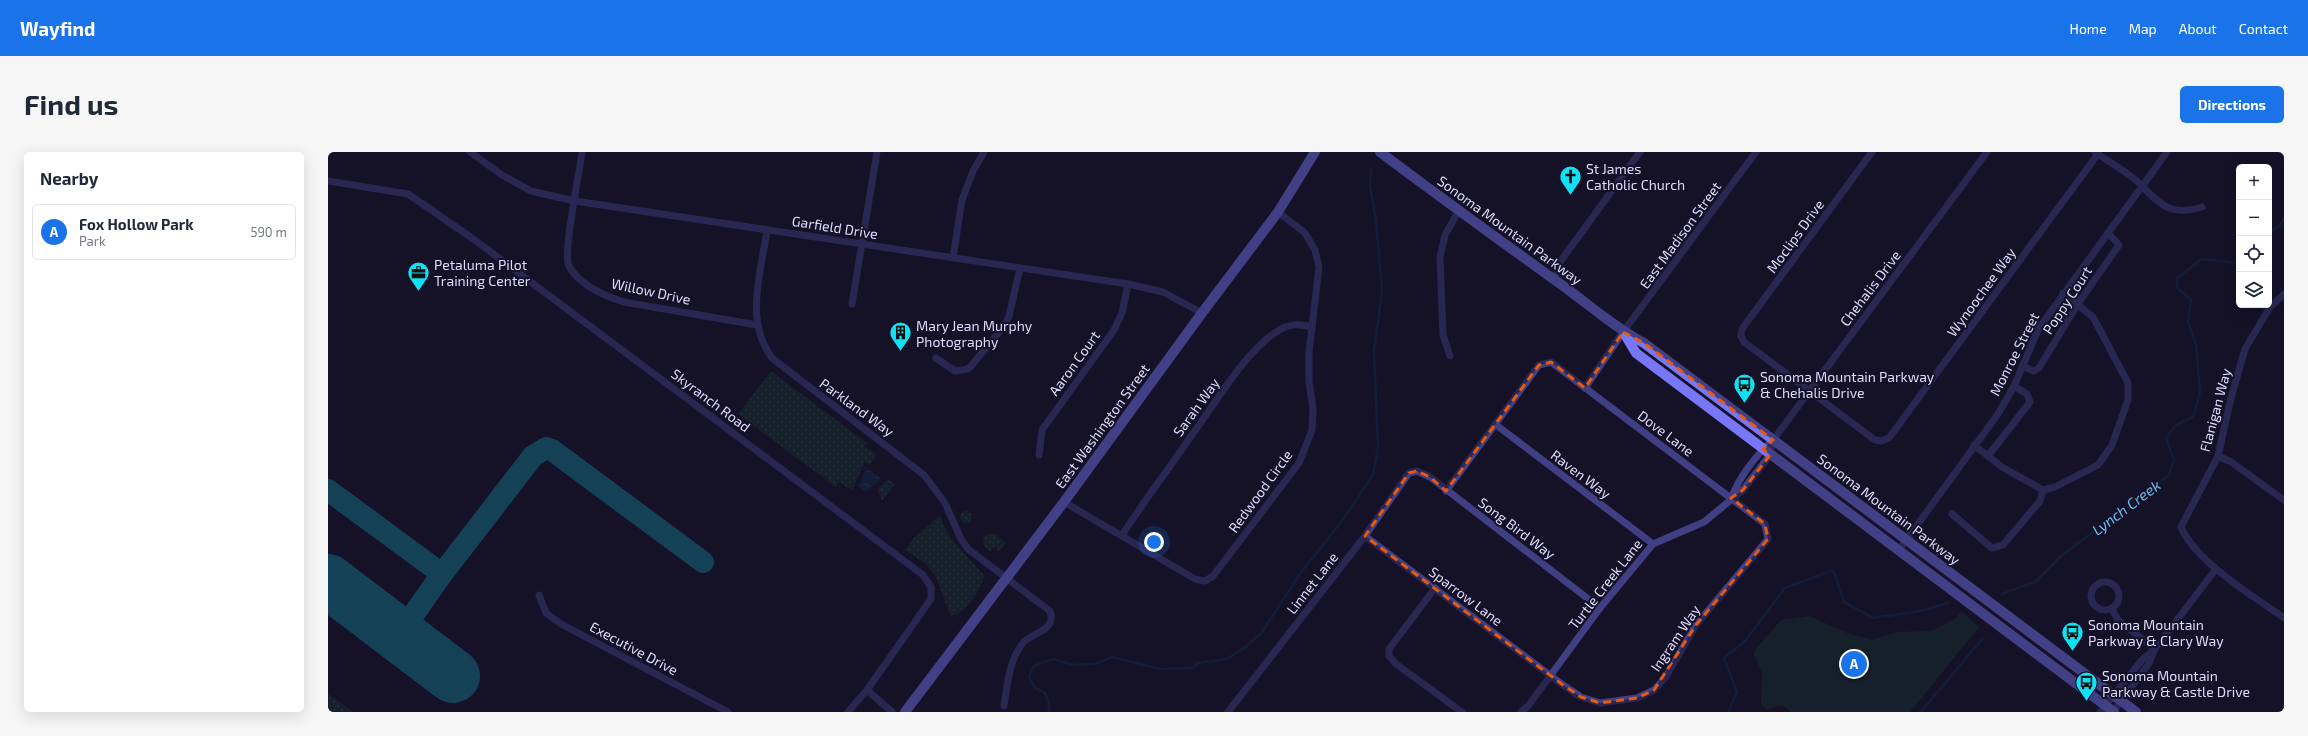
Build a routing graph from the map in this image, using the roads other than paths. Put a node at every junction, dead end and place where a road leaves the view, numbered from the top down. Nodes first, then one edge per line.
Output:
1 (470, 152) edge
2 (582, 152) edge
3 (874, 152) edge
4 (984, 152) edge
5 (1315, 152) edge
6 (1380, 152) edge
7 (1640, 152) edge
8 (1756, 152) edge
9 (1872, 152) edge
10 (1987, 152) edge
11 (2168, 152) edge
12 (2096, 153) edge
13 (328, 181) edge
14 (2142, 187) junction
15 (575, 201) junction
16 (2202, 207) dead end
17 (1278, 212) junction
18 (1458, 212) junction
19 (768, 230) junction
20 (2108, 233) junction
21 (862, 245) junction
22 (953, 258) junction
23 (1020, 268) junction
24 (1554, 278) junction
25 (1128, 284) junction
26 (2063, 293) junction
27 (2284, 294) edge
28 (852, 304) dead end
29 (2078, 305) junction
30 (1202, 313) junction
31 (757, 325) junction
32 (1312, 327) junction
33 (1623, 332) junction
34 (1450, 356) dead end
35 (936, 358) dead end
36 (2022, 366) junction
37 (2014, 386) junction
38 (1585, 388) junction
39 (1810, 390) junction
40 (1494, 424) junction
41 (1773, 440) junction
42 (1974, 445) junction
43 (1767, 452) junction
44 (1039, 456) dead end
45 (1988, 456) junction
46 (2218, 456) junction
47 (1417, 471) joint
48 (2043, 490) junction
49 (1446, 491) junction
50 (1731, 499) junction
51 (2284, 500) edge
52 (1064, 502) junction
53 (1952, 514) dead end
54 (1122, 535) junction
55 (1365, 536) junction
56 (1907, 539) junction
57 (1653, 544) junction
58 (1899, 550) junction
59 (2216, 569) junction
60 (1007, 579) junction
61 (1435, 588) junction
62 (539, 595) dead end
63 (1600, 608) junction
64 (2112, 609) junction
65 (2284, 618) edge
66 (2155, 649) junction
67 (1551, 676) junction
68 (867, 690) junction
69 (2118, 698) junction
70 (1004, 706) dead end
71 (2109, 711) edge
72 (728, 712) edge
73 (848, 712) edge
74 (892, 712) edge
75 (905, 712) edge
76 (1228, 712) edge
77 (1462, 712) edge
78 (1520, 712) edge
79 (2136, 712) edge

1 - 15 street, Garfield Drive
2 - 15 street, Willow Drive
3 - 21 street
4 - 22 street
5 - 17 main road, East Washington Street
6 - 18 main road, Sonoma Mountain Parkway
7 - 24 street
8 - 33 street, East Madison Street
9 - 39 street, Moclips Drive
10 - 39 street, Chehalis Drive
11 - 14 street, Monroe Street
12 - 14 street
12 - 39 street, Wynoochee Way
13 - 68 street, Skyranch Road
14 - 16 street
14 - 20 street, Monroe Street
15 - 19 street, Garfield Drive
15 - 31 street, Willow Drive
17 - 30 main road, East Washington Street
17 - 32 street, Redwood Circle
18 - 24 main road, Sonoma Mountain Parkway
18 - 34 street
19 - 21 street, Garfield Drive
19 - 31 street, Parkland Way
20 - 26 street, Monroe Street
20 - 29 street, Poppy Court
21 - 22 street, Garfield Drive
21 - 28 street
22 - 23 street, Garfield Drive
23 - 25 street, Garfield Drive
23 - 35 street
24 - 33 main road, Sonoma Mountain Parkway
25 - 30 street, Garfield Drive
25 - 44 street, Aaron Court
26 - 29 street
26 - 36 street, Monroe Street
27 - 46 street, Flanigan Way
29 - 36 street, Poppy Court
29 - 48 street
30 - 52 main road, East Washington Street
31 - 60 street, Parkland Way
32 - 54 street, Sarah Way
32 - 54 street, Redwood Circle
33 - 38 street
33 - 41 main road, Sonoma Mountain Parkway
33 - 43 main road, Sonoma Mountain Parkway
36 - 37 street, Monroe Street
37 - 42 street, Monroe Street
37 - 45 street
38 - 40 street
38 - 50 street, Dove Lane
39 - 41 street, Chehalis Drive
40 - 49 street
40 - 57 street, Raven Way
41 - 43 street, Turtle Creek Lane
41 - 56 main road, Sonoma Mountain Parkway
42 - 45 street
42 - 56 street, Monroe Street
43 - 50 street, Turtle Creek Lane
43 - 58 main road, Sonoma Mountain Parkway
45 - 48 street
46 - 51 street
46 - 59 street, Flanigan Way
47 - 49 street, Song Bird Way
47 - 55 street, Linnet Lane
48 - 53 street
49 - 63 street, Song Bird Way
50 - 57 street, Turtle Creek Lane
50 - 67 street, Ingram Way
52 - 54 street, Redwood Circle
52 - 60 main road, East Washington Street
55 - 61 street, Sparrow Lane
55 - 76 street, Linnet Lane
56 - 58 street, Monroe Street
56 - 69 main road, Sonoma Mountain Parkway
57 - 63 street, Turtle Creek Lane
58 - 71 main road, Sonoma Mountain Parkway
59 - 65 street
59 - 66 street
60 - 70 street, Parkland Way
60 - 75 main road, East Washington Street
61 - 67 street, Sparrow Lane
61 - 77 street
62 - 72 street, Executive Drive
63 - 67 street, Turtle Creek Lane
64 - 64 street
64 - 66 street
66 - 69 street
67 - 78 street, Turtle Creek Lane
68 - 73 street
68 - 74 street
69 - 71 street
69 - 79 main road, Sonoma Mountain Parkway

